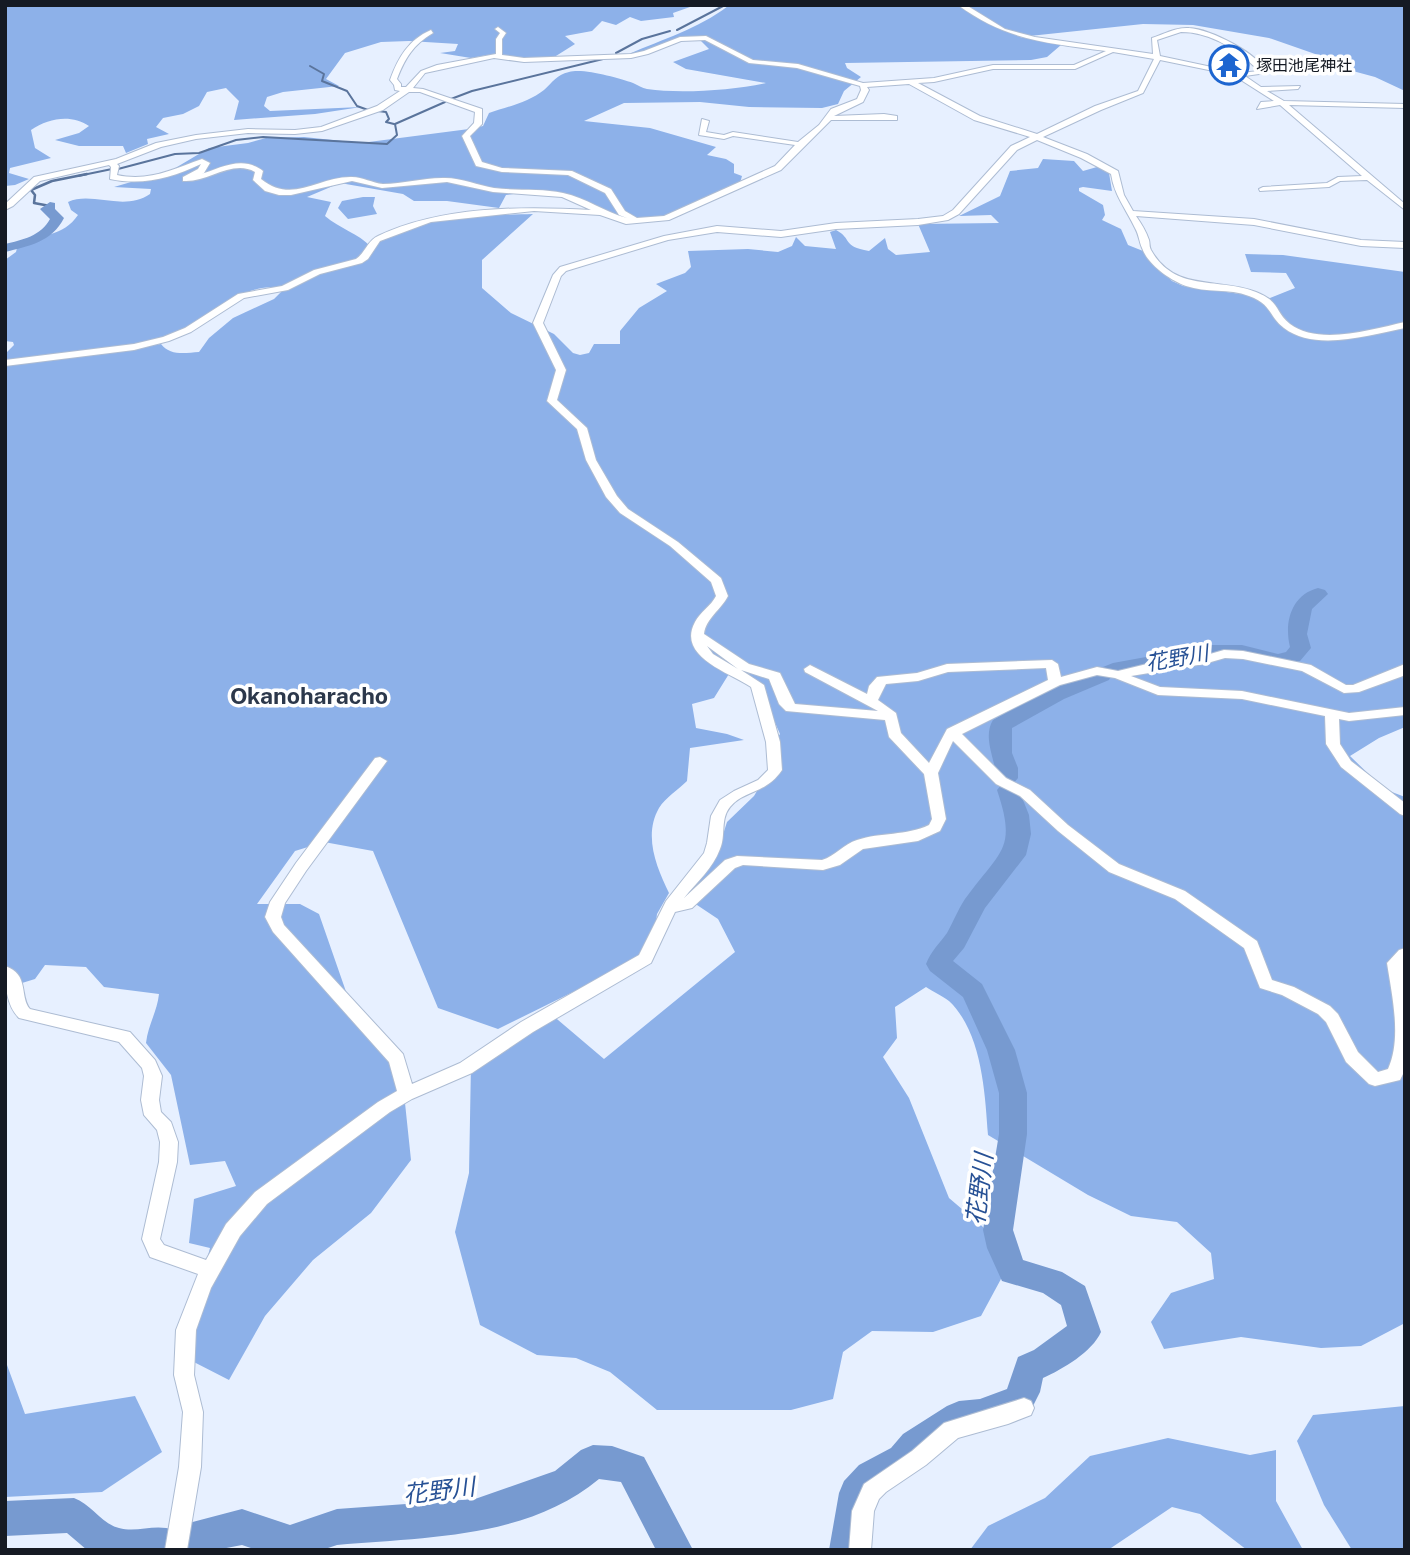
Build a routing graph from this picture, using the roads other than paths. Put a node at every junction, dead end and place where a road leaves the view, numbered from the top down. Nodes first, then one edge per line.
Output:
1 (961, 5) edge
2 (498, 29) dead end
3 (431, 32) dead end
4 (1110, 52) junction
5 (499, 56) junction
6 (1157, 57) junction
7 (1240, 75) junction
8 (911, 82) junction
9 (863, 85) junction
10 (1298, 87) dead end
11 (407, 89) junction
12 (1259, 89) junction
13 (1290, 97) dead end
14 (1282, 103) junction
15 (1317, 105) junction
16 (1405, 106) edge
17 (1260, 107) dead end
18 (879, 108) dead end
19 (884, 116) junction
20 (830, 118) junction
21 (894, 118) dead end
22 (702, 124) dead end
23 (1037, 137) junction
24 (800, 145) junction
25 (110, 163) junction
26 (1366, 178) junction
27 (1263, 189) dead end
28 (5, 208) edge
29 (1405, 208) edge
30 (601, 213) junction
31 (1131, 213) junction
32 (658, 219) junction
33 (683, 222) dead end
34 (695, 223) dead end
35 (718, 229) junction
36 (673, 237) junction
37 (1405, 245) edge
38 (1405, 325) edge
39 (5, 363) edge
40 (698, 635) junction
41 (1405, 668) edge
42 (810, 669) dead end
43 (1118, 675) junction
44 (1055, 682) junction
45 (871, 701) junction
46 (1405, 711) edge
47 (1332, 714) junction
48 (891, 716) junction
49 (953, 732) junction
50 (380, 761) dead end
51 (931, 773) junction
52 (1405, 811) edge
53 (672, 905) junction
54 (1405, 954) edge
55 (5, 972) edge
56 (1402, 998) edge
57 (406, 1094) junction
58 (209, 1269) junction
59 (1024, 1408) dead end
60 (176, 1550) edge
61 (860, 1550) edge

1 - 4 street
2 - 5 street
3 - 11 street
4 - 6 street
4 - 8 street
5 - 9 street
5 - 11 street
6 - 7 street
6 - 7 street
6 - 23 street
7 - 12 street
8 - 9 street
8 - 23 street
9 - 20 street
10 - 12 street
11 - 25 street
11 - 32 street
12 - 14 street
13 - 15 street
14 - 15 street
14 - 17 street
14 - 26 street
15 - 16 street
18 - 19 street
19 - 20 street
19 - 21 street
20 - 24 street
22 - 24 street
23 - 31 street
23 - 35 street
24 - 32 street
25 - 28 street
25 - 30 street
26 - 27 street
26 - 29 street
30 - 32 street
30 - 39 street
31 - 37 street
31 - 38 street
32 - 33 street
32 - 36 street
34 - 35 street
35 - 36 street
36 - 40 street
40 - 48 street
40 - 53 street
41 - 43 street
42 - 45 street
43 - 44 street
43 - 47 street
44 - 45 street
44 - 49 street
45 - 48 street
46 - 47 street
47 - 52 street
48 - 51 street
49 - 51 street
49 - 56 street
50 - 57 street
51 - 53 street
53 - 57 street
54 - 56 street
55 - 58 street
57 - 58 street
58 - 60 street
59 - 61 street

